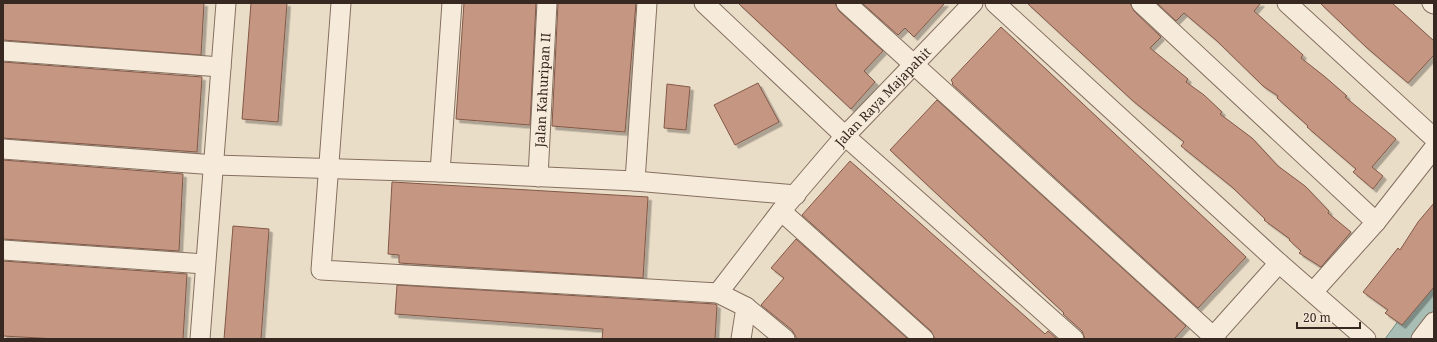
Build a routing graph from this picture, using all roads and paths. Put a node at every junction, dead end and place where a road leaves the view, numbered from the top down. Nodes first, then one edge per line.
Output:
1 (226, 3) edge
2 (341, 3) edge
3 (452, 3) edge
4 (547, 3) edge
5 (647, 3) edge
6 (704, 3) edge
7 (846, 3) edge
8 (973, 3) edge
9 (995, 3) edge
10 (1141, 3) edge
11 (1287, 3) edge
12 (3, 51) edge
13 (912, 64) junction
14 (221, 67) junction
15 (845, 136) junction
16 (1434, 138) edge
17 (1434, 148) edge
18 (3, 149) edge
19 (215, 165) junction
20 (328, 168) junction
21 (440, 172) junction
22 (538, 177) junction
23 (635, 181) junction
24 (796, 195) junction
25 (781, 211) junction
26 (1376, 222) junction
27 (3, 250) edge
28 (1279, 263) junction
29 (205, 264) junction
30 (1313, 292) junction
31 (718, 293) junction
32 (746, 307) junction
33 (1434, 322) edge
34 (1214, 338) edge
35 (200, 339) edge
36 (741, 339) edge
37 (785, 339) edge
38 (924, 339) edge
39 (1074, 339) edge
40 (1366, 339) edge
41 (1421, 339) edge

1 - 14 street
2 - 20 street
3 - 21 street
4 - 22 street, Jalan Kahuripan II
5 - 23 street
6 - 15 street
7 - 13 street
8 - 13 street, Jalan Raya Majapahit
9 - 28 street
10 - 26 street
11 - 16 street
12 - 14 street
13 - 15 street, Jalan Raya Majapahit
13 - 34 street
14 - 19 street
15 - 24 street, Jalan Raya Majapahit
15 - 39 street
17 - 26 street
18 - 19 street
19 - 20 street
19 - 29 street
20 - 21 street
20 - 31 street
21 - 22 street
22 - 23 street
23 - 24 street
24 - 25 street, Jalan Raya Majapahit
25 - 31 street, Jalan Raya Majapahit
25 - 38 street
26 - 30 street
27 - 29 street
28 - 30 street
28 - 34 street
29 - 35 street
30 - 40 street
31 - 32 street
32 - 36 street
32 - 37 street
33 - 41 street

